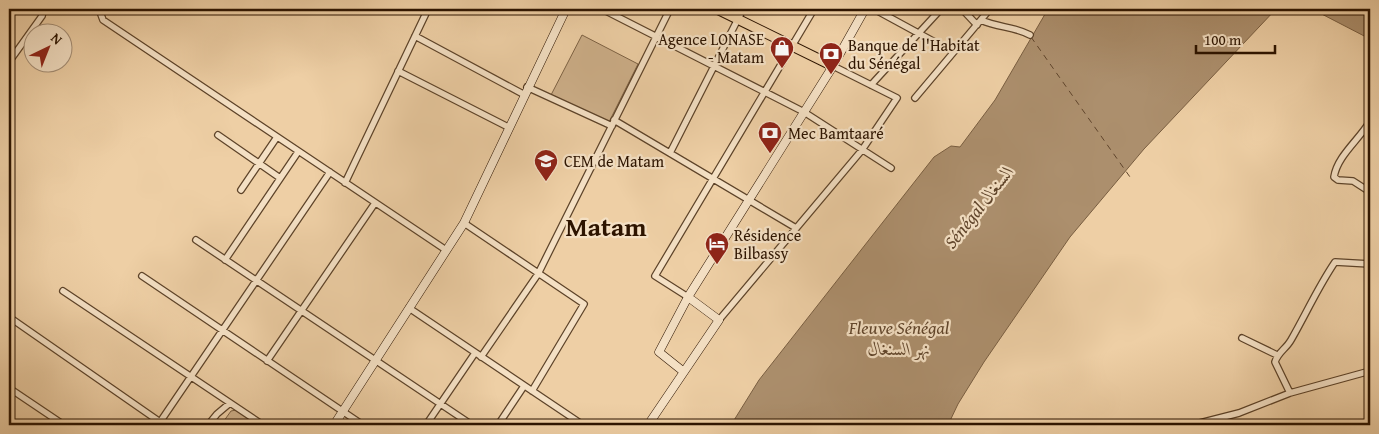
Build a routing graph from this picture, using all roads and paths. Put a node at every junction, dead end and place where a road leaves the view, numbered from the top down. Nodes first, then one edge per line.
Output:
1 (44, 9) edge
2 (100, 9) edge
3 (428, 9) edge
4 (566, 9) edge
5 (602, 9) edge
6 (670, 9) edge
7 (717, 9) edge
8 (743, 9) edge
9 (814, 9) edge
10 (865, 9) edge
11 (874, 9) edge
12 (941, 9) edge
13 (962, 9) edge
14 (990, 9) edge
15 (738, 19) junction
16 (979, 23) junction
17 (918, 33) junction
18 (1030, 35) dead end
19 (415, 36) junction
20 (656, 36) junction
21 (792, 45) junction
22 (952, 52) junction
23 (9, 62) edge
24 (714, 66) junction
25 (833, 66) junction
26 (398, 71) junction
27 (871, 85) junction
28 (525, 90) junction
29 (765, 91) junction
30 (915, 98) dead end
31 (804, 112) junction
32 (1370, 121) edge
33 (613, 123) junction
34 (508, 127) junction
35 (218, 135) dead end
36 (276, 137) junction
37 (862, 150) junction
38 (298, 152) junction
39 (670, 153) junction
40 (259, 164) junction
41 (891, 168) dead end
42 (330, 172) junction
43 (280, 178) junction
44 (713, 179) junction
45 (345, 183) junction
46 (241, 190) dead end
47 (1370, 192) edge
48 (748, 200) junction
49 (376, 203) junction
50 (464, 223) junction
51 (796, 228) junction
52 (196, 240) dead end
53 (446, 250) junction
54 (225, 260) junction
55 (1370, 264) edge
56 (538, 274) junction
57 (142, 276) dead end
58 (256, 280) junction
59 (63, 291) dead end
60 (688, 297) junction
61 (409, 308) junction
62 (302, 311) junction
63 (9, 317) edge
64 (719, 320) junction
65 (222, 331) junction
66 (1242, 338) dead end
67 (475, 353) junction
68 (1277, 355) junction
69 (481, 357) junction
70 (375, 360) junction
71 (267, 361) junction
72 (1370, 371) edge
73 (684, 372) junction
74 (191, 377) junction
75 (524, 386) junction
76 (9, 388) edge
77 (532, 391) junction
78 (1290, 393) junction
79 (230, 404) junction
80 (440, 404) junction
81 (343, 412) junction
82 (1206, 423) edge
83 (159, 424) edge
84 (64, 425) edge
85 (208, 425) edge
86 (263, 425) edge
87 (334, 425) edge
88 (363, 425) edge
89 (426, 425) edge
90 (472, 425) edge
91 (498, 425) edge
92 (581, 425) edge
93 (648, 425) edge
94 (1192, 425) edge

1 - 23 street
2 - 36 street
3 - 19 street
4 - 28 main road
5 - 20 street
6 - 20 street
7 - 15 main road
8 - 15 street
9 - 21 street
10 - 25 main road
11 - 17 street
12 - 17 street
13 - 16 street
14 - 16 street
15 - 21 main road
15 - 24 street
16 - 18 street
16 - 22 street
17 - 22 street
17 - 27 street
19 - 26 street
19 - 28 street
20 - 24 street
20 - 33 street
21 - 25 main road
21 - 29 street
22 - 30 street
24 - 29 street
24 - 39 street
25 - 27 street
25 - 31 main road
26 - 34 street
26 - 45 street
27 - 37 street
28 - 33 street
28 - 34 main road
29 - 31 street
29 - 44 street
31 - 37 street
31 - 48 main road
32 - 47 street
33 - 39 street
33 - 56 street
34 - 50 main road
35 - 40 street
36 - 38 street
36 - 40 street
37 - 41 street
37 - 51 street
38 - 42 street
38 - 43 street
39 - 44 street
40 - 43 street
40 - 46 street
42 - 45 street
42 - 58 street
43 - 54 street
44 - 48 street
44 - 60 street
45 - 49 street
48 - 51 street
48 - 60 main road
49 - 53 street
49 - 62 street
50 - 53 main road
50 - 56 street
51 - 64 street
52 - 54 street
53 - 61 main road
54 - 58 street
55 - 68 street
56 - 69 street
56 - 77 street
57 - 65 street
58 - 62 street
58 - 65 street
59 - 74 street
60 - 64 main road
60 - 73 main road
61 - 67 street
61 - 70 main road
62 - 70 street
62 - 71 street
63 - 83 street
64 - 73 main road
65 - 71 street
65 - 74 street
66 - 68 street
67 - 69 street
67 - 80 street
68 - 78 street
69 - 75 street
70 - 80 street
70 - 81 main road
71 - 81 street
72 - 78 street
73 - 93 main road
74 - 79 street
74 - 83 street
75 - 77 street
75 - 91 street
76 - 84 street
77 - 92 street
78 - 82 street
79 - 85 street
79 - 86 street
80 - 89 street
80 - 90 street
81 - 87 main road
81 - 88 street
82 - 94 street

